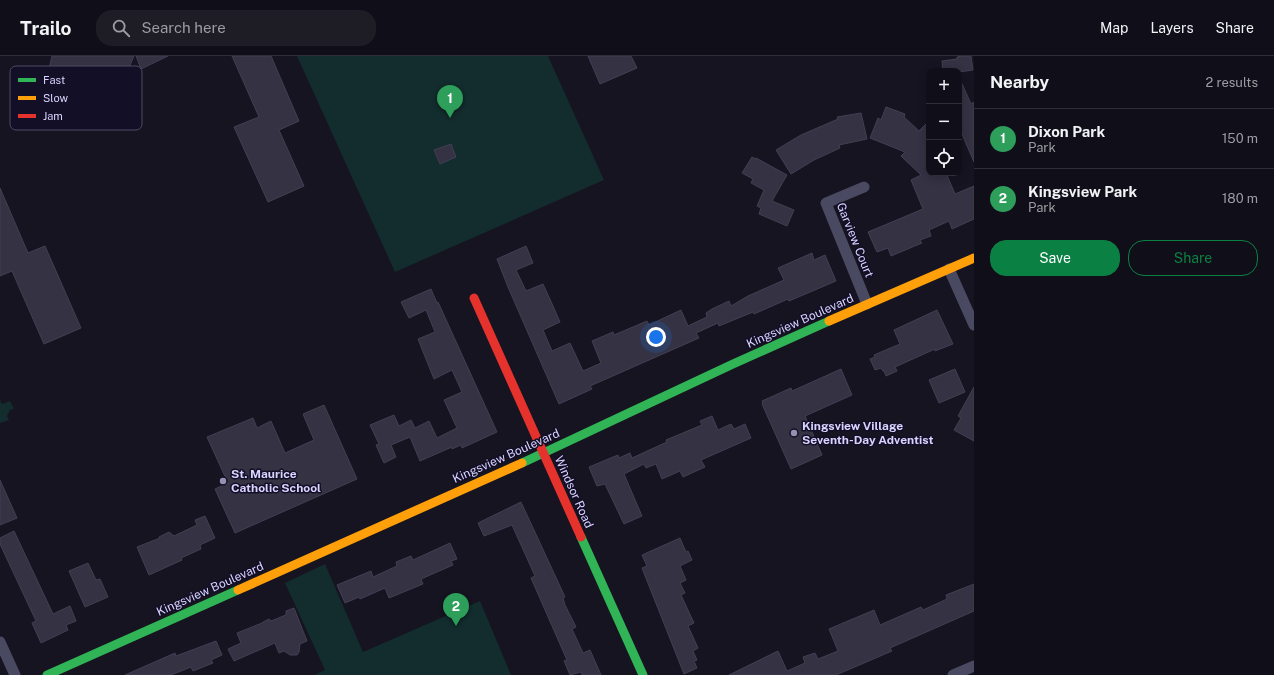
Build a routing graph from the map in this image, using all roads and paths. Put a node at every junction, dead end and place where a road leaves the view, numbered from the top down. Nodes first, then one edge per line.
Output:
1 (864, 186) dead end
2 (974, 258) edge
3 (949, 269) junction
4 (474, 298) dead end
5 (867, 304) junction
6 (974, 325) edge
7 (543, 453) junction
8 (0, 642) edge
9 (974, 666) edge
10 (15, 675) edge
11 (47, 675) edge
12 (643, 675) edge
13 (953, 675) edge

1 - 5 street, Garview Court
2 - 3 street, Kingsview Boulevard
3 - 5 street, Kingsview Boulevard
3 - 6 street
4 - 7 street, Windsor Road
5 - 7 street, Kingsview Boulevard
7 - 11 street, Kingsview Boulevard
7 - 12 street, Windsor Road
8 - 10 street
9 - 13 street

